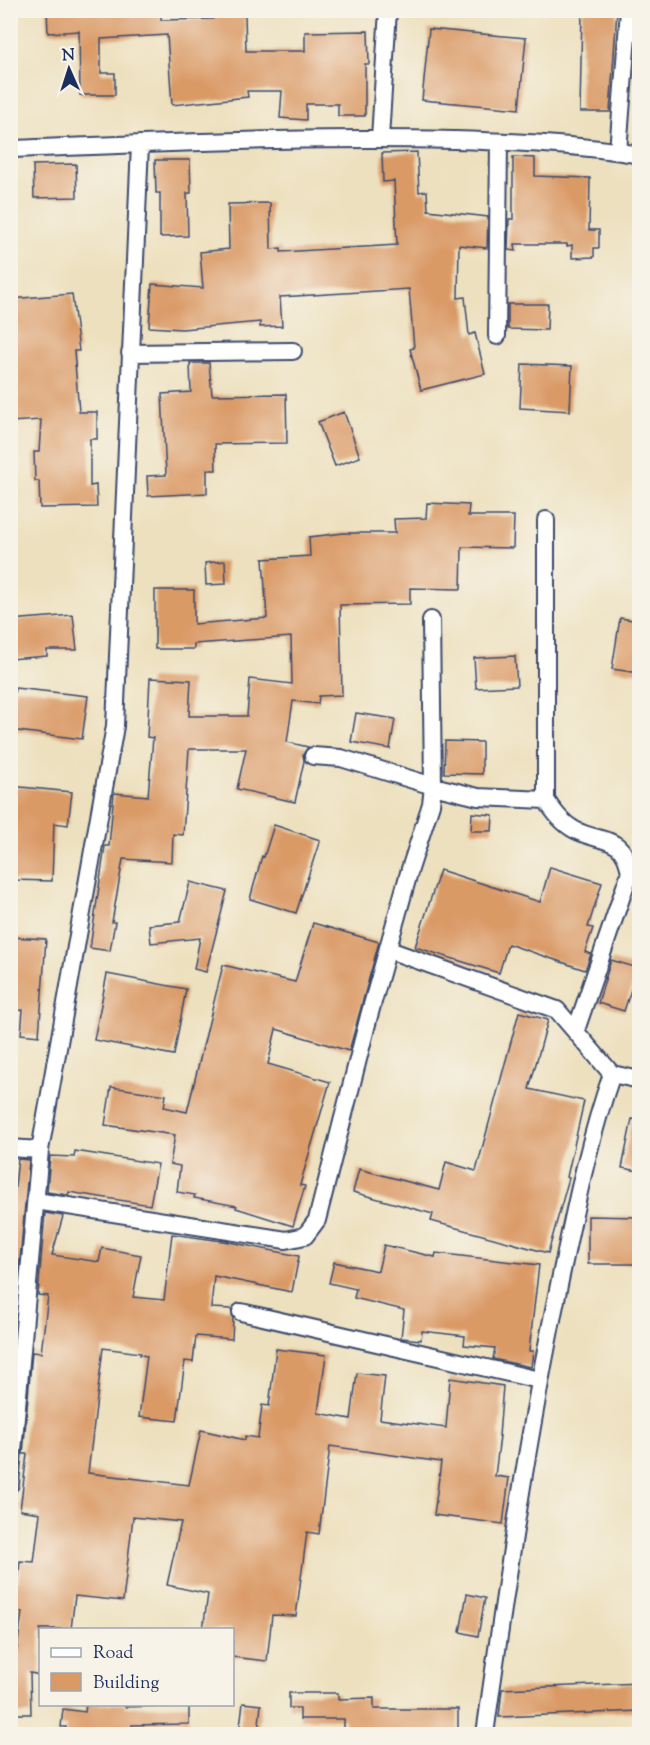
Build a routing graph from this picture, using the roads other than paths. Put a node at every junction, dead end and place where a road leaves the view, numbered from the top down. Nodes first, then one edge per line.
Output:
1 (388, 10) edge
2 (629, 10) edge
3 (381, 138) junction
4 (499, 142) junction
5 (140, 144) junction
6 (10, 149) edge
7 (618, 151) junction
8 (639, 155) edge
9 (497, 336) dead end
10 (293, 351) dead end
11 (130, 354) junction
12 (546, 520) dead end
13 (431, 620) dead end
14 (314, 756) dead end
15 (433, 786) junction
16 (546, 800) junction
17 (389, 950) junction
18 (576, 1030) junction
19 (612, 1074) junction
20 (639, 1080) edge
21 (10, 1148) edge
22 (40, 1150) junction
23 (36, 1201) junction
24 (241, 1312) dead end
25 (539, 1380) junction
26 (10, 1484) edge
27 (485, 1734) edge

1 - 3 street
2 - 7 street
3 - 4 street
3 - 5 street
4 - 7 street
4 - 9 street
5 - 6 street
5 - 11 street
7 - 8 street
10 - 11 street
11 - 22 street
12 - 16 street
13 - 15 street
14 - 15 street
15 - 16 street
15 - 17 street
16 - 18 street
17 - 18 street
17 - 23 street
18 - 19 street
19 - 20 street
19 - 25 street
21 - 22 street
22 - 23 street
23 - 26 street
24 - 25 street
25 - 27 street

